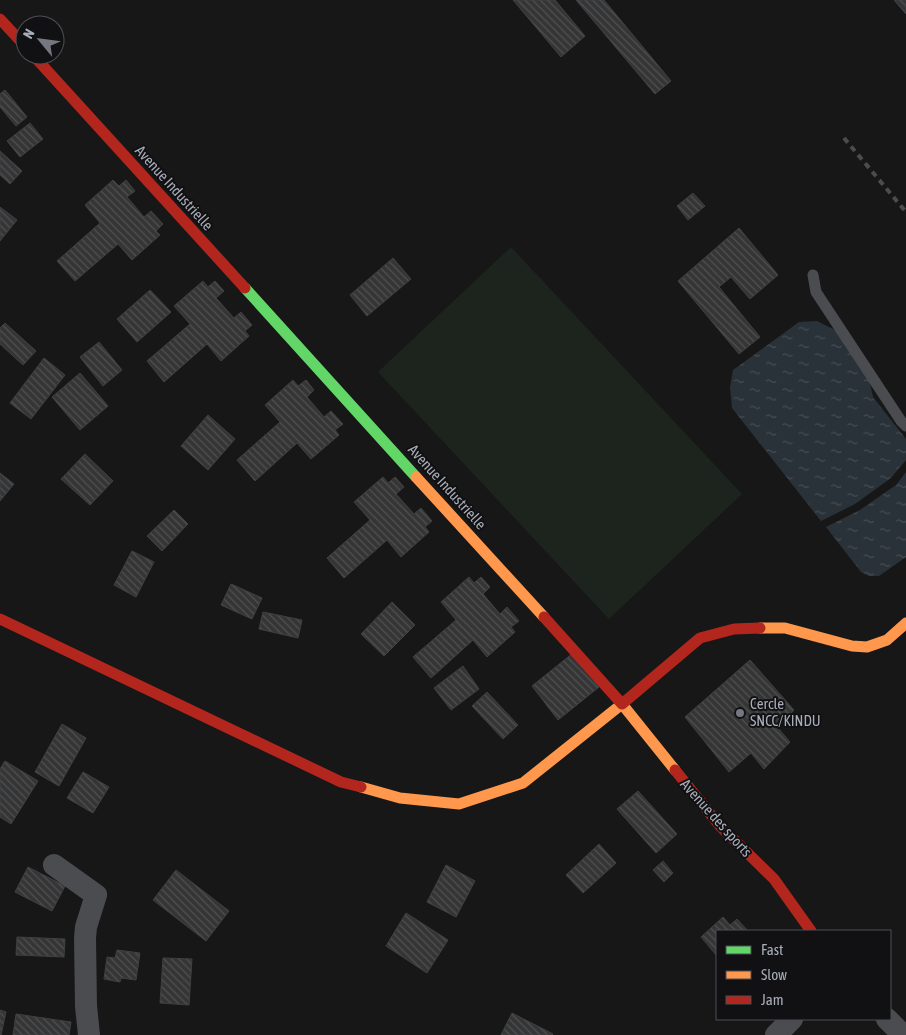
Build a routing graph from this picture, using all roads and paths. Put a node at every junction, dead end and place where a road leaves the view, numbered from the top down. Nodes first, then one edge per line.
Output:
1 (0, 19) edge
2 (15, 35) edge
3 (42, 65) edge
4 (813, 275) dead end
5 (906, 426) edge
6 (0, 619) edge
7 (906, 623) edge
8 (622, 704) junction
9 (54, 865) dead end
10 (810, 930) edge
11 (791, 1020) edge
12 (888, 1020) edge
13 (89, 1035) edge
14 (776, 1035) edge
15 (903, 1035) edge

1 - 2 street
3 - 8 street, Avenue Industrielle
4 - 5 lane
6 - 8 street
7 - 8 street
8 - 10 street, Avenue des sports
9 - 13 street
11 - 14 street
12 - 15 street

